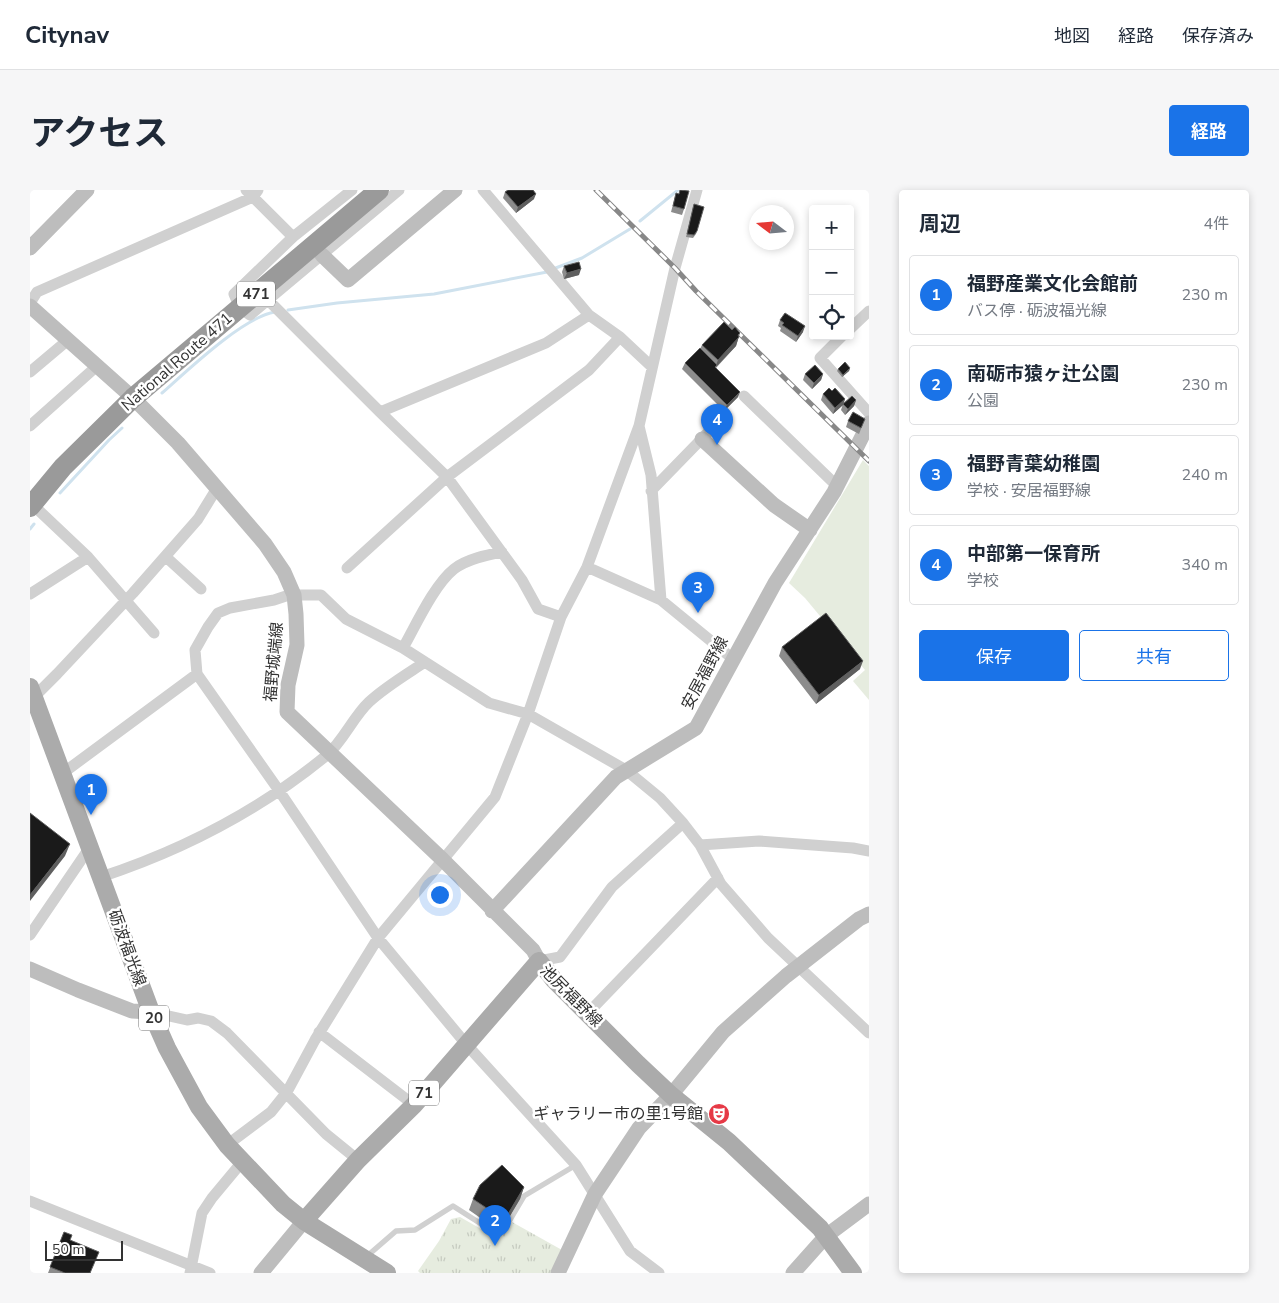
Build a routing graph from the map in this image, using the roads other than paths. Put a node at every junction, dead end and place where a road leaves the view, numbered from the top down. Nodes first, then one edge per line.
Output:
1 (87, 190) edge
2 (352, 190) edge
3 (380, 190) edge
4 (399, 190) edge
5 (455, 190) edge
6 (483, 190) edge
7 (697, 190) edge
8 (252, 192) edge
9 (293, 237) junction
10 (30, 248) edge
11 (322, 255) junction
12 (268, 300) junction
13 (30, 304) edge
14 (240, 308) junction
15 (869, 311) edge
16 (589, 315) junction
17 (854, 325) edge
18 (620, 337) junction
19 (68, 340) junction
20 (838, 340) edge
21 (97, 366) junction
22 (652, 368) junction
23 (30, 372) edge
24 (744, 396) dead end
25 (133, 398) junction
26 (380, 412) junction
27 (869, 413) edge
28 (722, 418) dead end
29 (869, 423) edge
30 (30, 426) edge
31 (639, 426) junction
32 (702, 439) junction
33 (447, 476) junction
34 (837, 486) junction
35 (217, 488) junction
36 (651, 491) junction
37 (31, 505) edge
38 (810, 530) junction
39 (502, 552) junction
40 (166, 556) junction
41 (88, 557) junction
42 (587, 567) junction
43 (347, 568) dead end
44 (201, 590) dead end
45 (30, 594) edge
46 (294, 595) junction
47 (661, 600) junction
48 (126, 601) junction
49 (562, 617) junction
50 (154, 633) dead end
51 (403, 648) junction
52 (733, 659) junction
53 (425, 662) junction
54 (197, 674) junction
55 (32, 692) edge
56 (528, 714) junction
57 (329, 753) junction
58 (626, 770) junction
59 (63, 773) junction
60 (280, 792) junction
61 (683, 823) junction
62 (700, 845) junction
63 (90, 847) junction
64 (869, 851) edge
65 (443, 860) junction
66 (101, 877) junction
67 (718, 878) junction
68 (492, 911) junction
69 (869, 914) edge
70 (30, 934) edge
71 (378, 938) junction
72 (539, 961) junction
73 (798, 966) junction
74 (30, 969) edge
75 (151, 1012) junction
76 (588, 1013) junction
77 (320, 1032) junction
78 (869, 1033) edge
79 (466, 1044) junction
80 (287, 1092) junction
81 (671, 1095) junction
82 (414, 1105) junction
83 (227, 1145) junction
84 (358, 1160) junction
85 (242, 1162) junction
86 (576, 1165) junction
87 (595, 1194) junction
88 (30, 1201) edge
89 (869, 1204) edge
90 (304, 1222) junction
91 (826, 1236) junction
92 (364, 1259) junction
93 (643, 1268) edge
94 (191, 1269) edge
95 (210, 1273) edge
96 (260, 1273) edge
97 (387, 1273) edge
98 (558, 1273) edge
99 (659, 1273) edge
100 (793, 1273) edge
101 (853, 1273) edge

1 - 10 main road
2 - 9 street
3 - 14 highway, National Route 471 / 471
4 - 11 street
5 - 11 main road
6 - 16 street
7 - 22 street
8 - 9 street
8 - 13 street
9 - 14 street
11 - 12 street
12 - 14 street
12 - 26 street
13 - 19 main road, 福野城端線
14 - 25 highway, National Route 471 / 471
15 - 17 street
16 - 18 street
16 - 26 street
18 - 22 street
18 - 33 street
19 - 21 main road, 福野城端線
19 - 23 street
20 - 27 street
21 - 25 main road, 福野城端線
21 - 30 street
22 - 31 street
24 - 34 street
25 - 35 main road, 福野城端線
25 - 37 highway, National Route 471 / 471
26 - 33 street
28 - 32 street
29 - 34 main road, 安居福野線
31 - 36 street
31 - 42 street
32 - 36 street
32 - 38 main road
33 - 39 street
33 - 43 street
34 - 38 main road, 安居福野線
35 - 40 street
35 - 46 main road, 福野城端線
36 - 47 street
37 - 41 street
38 - 52 main road, 安居福野線
39 - 49 street
39 - 51 street
40 - 44 street
40 - 48 street
41 - 45 street
41 - 48 street
42 - 47 street
42 - 49 street
46 - 51 street
46 - 54 street
46 - 57 main road, 福野城端線
47 - 52 street
48 - 50 street
48 - 55 street
49 - 56 street
51 - 53 street
52 - 58 main road, 安居福野線
53 - 56 street
53 - 57 street
54 - 59 street
54 - 60 street
55 - 59 main road, 砺波福光線 / 20
56 - 58 street
56 - 65 street
57 - 60 street
57 - 65 main road, 福野城端線
58 - 61 street
58 - 68 main road, 安居福野線
59 - 63 main road, 砺波福光線 / 20
60 - 66 street
60 - 71 street
61 - 62 street
61 - 72 street
62 - 64 street
62 - 67 street
63 - 66 main road, 砺波福光線 / 20
63 - 70 street
65 - 68 main road, 福野城端線
65 - 71 street
66 - 75 main road, 砺波福光線 / 20
67 - 73 street
67 - 76 street
68 - 72 main road, 福野城端線
69 - 73 main road
71 - 77 street
71 - 79 street
72 - 76 main road, 池尻福野線
72 - 79 main road, 池尻福野線 / 71
73 - 78 street
73 - 81 main road
74 - 75 main road
75 - 80 street
75 - 83 main road, 砺波福光線 / 20
76 - 81 main road, 池尻福野線
77 - 80 street
77 - 82 street
79 - 82 main road, 池尻福野線 / 71
79 - 86 street
80 - 83 street
80 - 84 street
81 - 87 main road
81 - 91 main road, 池尻福野線
82 - 84 main road, 池尻福野線 / 71
83 - 85 main road, 砺波福光線 / 20
84 - 90 main road, 池尻福野線 / 71
85 - 90 main road, 砺波福光線 / 20
85 - 94 street
86 - 87 street
86 - 92 lane
87 - 93 street
87 - 98 main road
88 - 94 street
89 - 91 main road
90 - 92 main road, 砺波福光線 / 20
90 - 96 main road
91 - 100 main road
91 - 101 main road, 池尻福野線
92 - 97 main road, 砺波福光線 / 20
93 - 99 street
94 - 95 street

